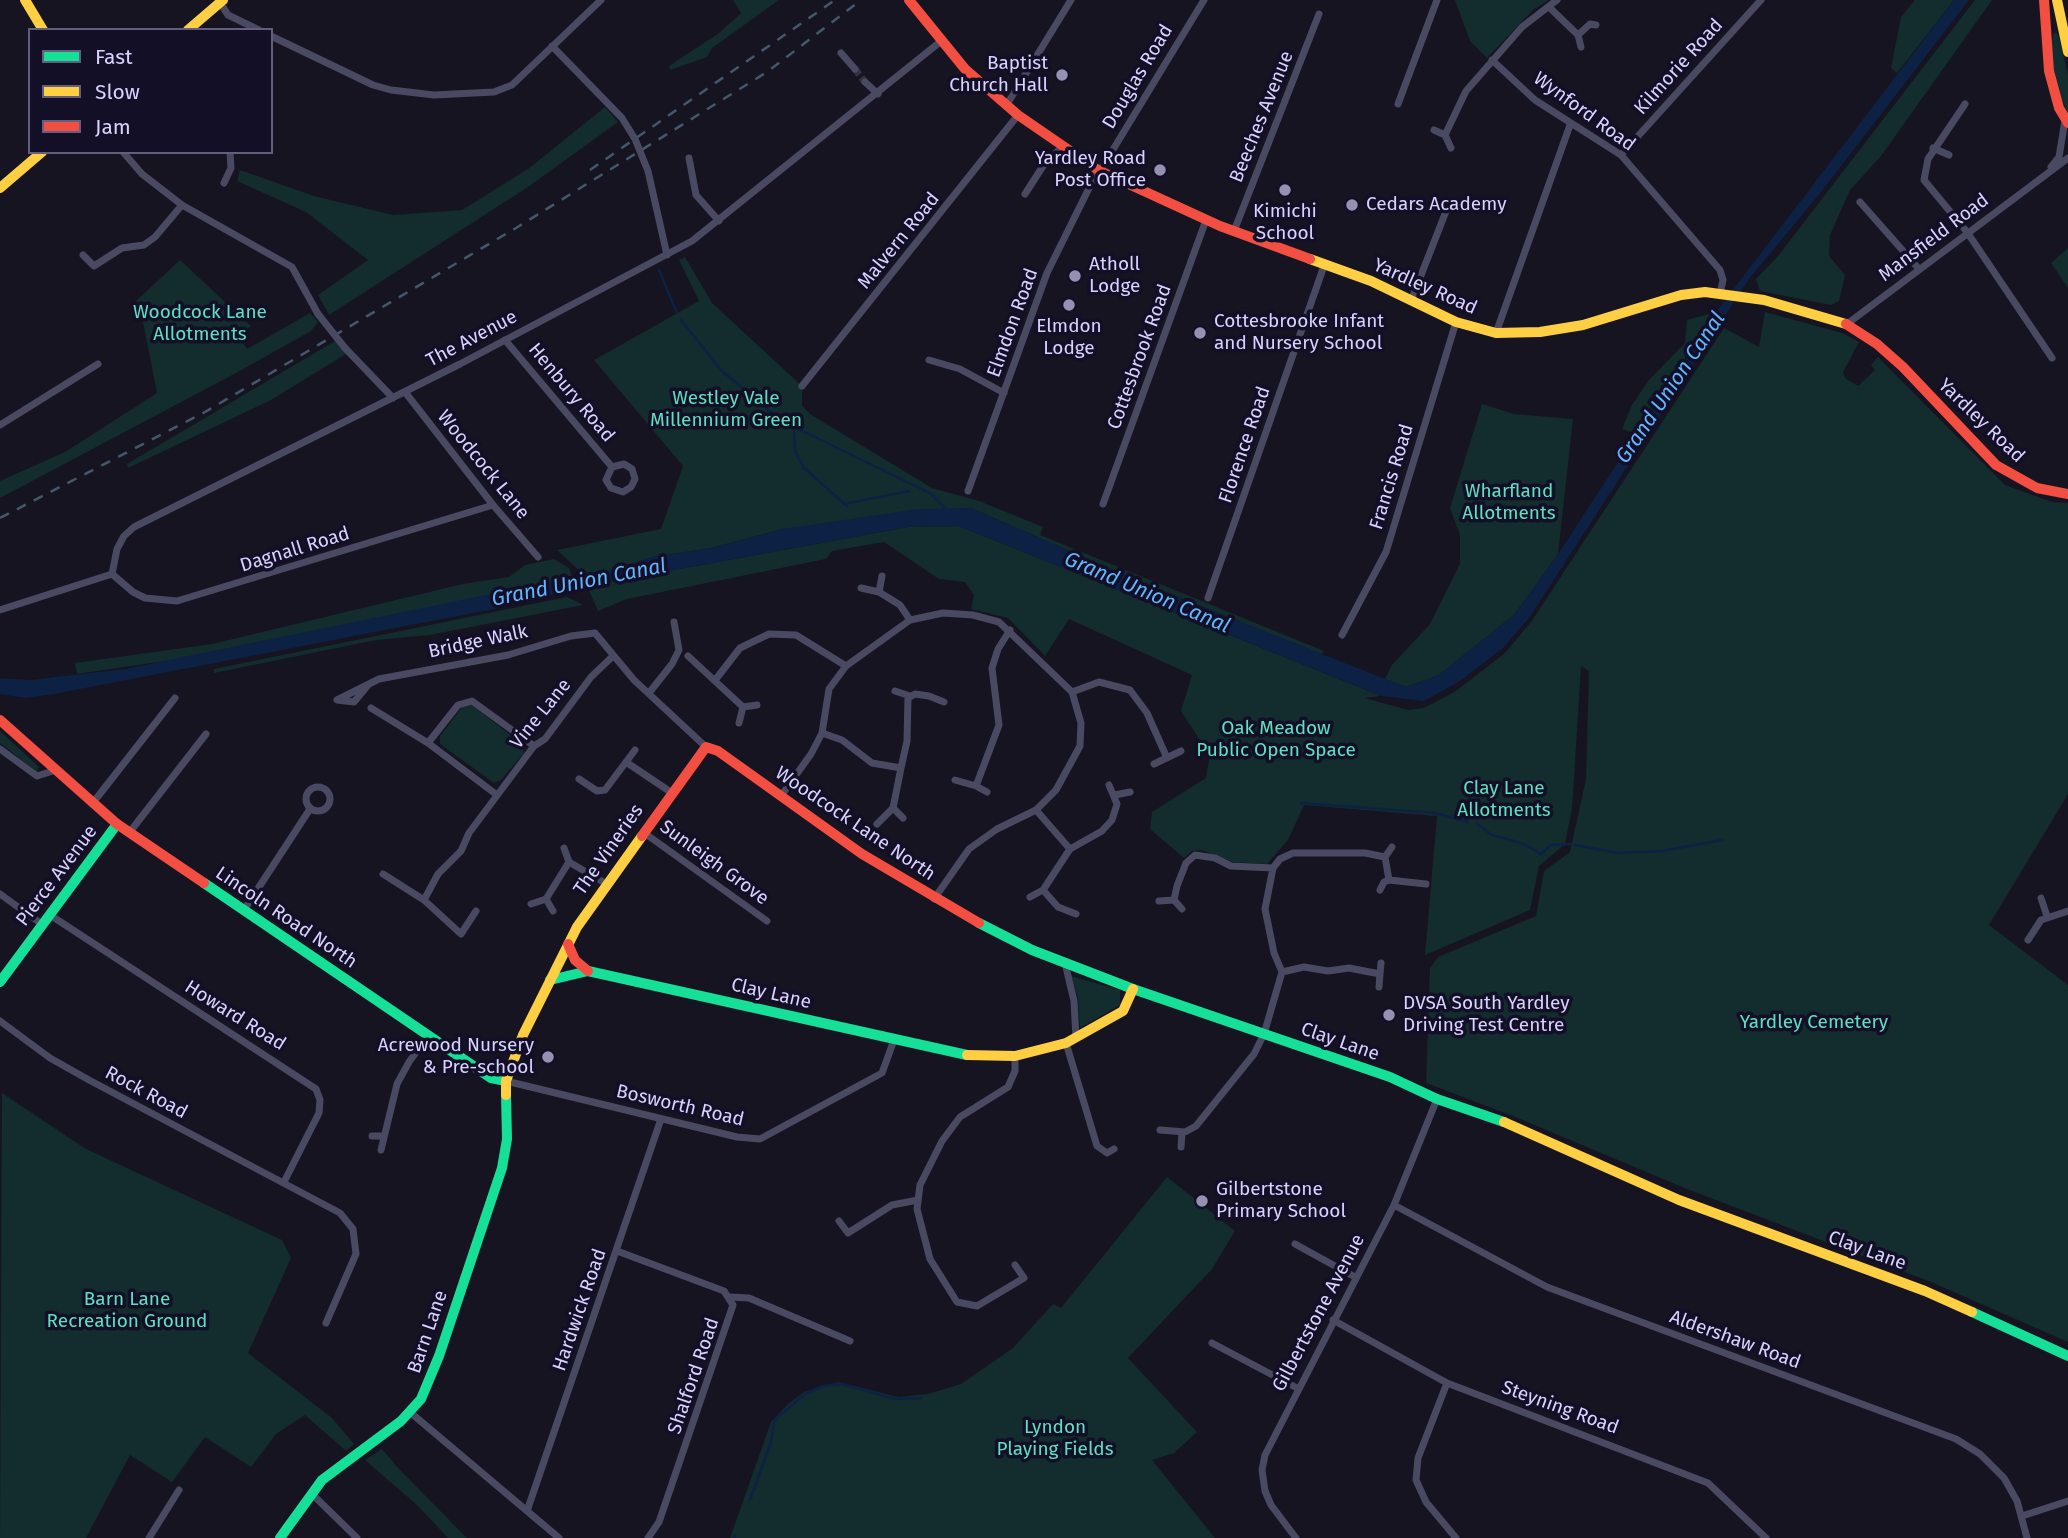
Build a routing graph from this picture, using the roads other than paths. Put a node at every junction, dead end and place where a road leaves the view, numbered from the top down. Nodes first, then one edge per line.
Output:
1 (25, 0) edge
2 (601, 0) edge
3 (909, 0) edge
4 (1071, 0) edge
5 (1204, 0) edge
6 (1437, 0) edge
7 (1556, 0) edge
8 (1761, 0) edge
9 (2044, 0) edge
10 (2057, 0) edge
11 (220, 1) edge
12 (1550, 8) junction
13 (1319, 14) dead end
14 (2065, 19) edge
15 (2045, 24) junction
16 (1595, 25) dead end
17 (42, 28) edge
18 (190, 28) edge
19 (255, 28) edge
20 (1578, 36) junction
21 (273, 37) edge
22 (940, 42) junction
23 (552, 46) junction
24 (1581, 47) dead end
25 (2068, 52) edge
26 (841, 53) dead end
27 (1492, 60) junction
28 (855, 69) tunnel mouth
29 (865, 82) tunnel mouth
30 (878, 94) junction
31 (1398, 104) dead end
32 (1965, 104) dead end
33 (1006, 106) junction
34 (1018, 115) junction
35 (2067, 122) edge
36 (1570, 125) junction
37 (1434, 130) dead end
38 (1445, 135) junction
39 (1062, 147) junction
40 (1451, 148) dead end
41 (1933, 148) junction
42 (40, 154) edge
43 (125, 154) edge
44 (230, 154) edge
45 (1621, 155) junction
46 (1949, 155) dead end
47 (689, 158) dead end
48 (2068, 158) edge
49 (1099, 170) junction
50 (2041, 178) junction
51 (224, 183) dead end
52 (0, 188) edge
53 (1024, 194) dead end
54 (1860, 202) dead end
55 (182, 205) junction
56 (1462, 206) dead end
57 (1206, 220) junction
58 (719, 221) junction
59 (1234, 231) junction
60 (1967, 232) junction
61 (83, 255) dead end
62 (667, 255) junction
63 (1325, 263) junction
64 (1919, 269) junction
65 (1722, 294) junction
66 (1411, 301) junction
67 (1456, 322) junction
68 (1847, 324) junction
69 (1496, 333) junction
70 (505, 340) junction
71 (2052, 358) dead end
72 (929, 360) dead end
73 (98, 364) dead end
74 (802, 386) dead end
75 (405, 392) junction
76 (1004, 393) junction
77 (393, 398) junction
78 (0, 425) edge
79 (612, 467) dead end
80 (968, 491) dead end
81 (2068, 494) edge
82 (1103, 504) dead end
83 (493, 505) junction
84 (538, 557) dead end
85 (112, 574) junction
86 (882, 576) dead end
87 (861, 588) dead end
88 (879, 592) junction
89 (1208, 598) dead end
90 (0, 610) edge
91 (910, 620) junction
92 (674, 622) dead end
93 (1010, 630) junction
94 (595, 633) joint
95 (1342, 635) dead end
96 (613, 656) junction
97 (688, 656) dead end
98 (846, 666) junction
99 (716, 679) junction
100 (369, 684) dead end
101 (895, 691) dead end
102 (1072, 692) junction
103 (649, 693) junction
104 (910, 696) junction
105 (175, 698) dead end
106 (944, 702) dead end
107 (757, 705) dead end
108 (743, 707) junction
109 (372, 708) dead end
110 (0, 720) edge
111 (739, 723) dead end
112 (822, 733) junction
113 (206, 734) dead end
114 (428, 743) junction
115 (534, 746) junction
116 (706, 747) junction
117 (0, 749) edge
118 (635, 750) dead end
119 (1181, 751) dead end
120 (1167, 758) junction
121 (626, 762) junction
122 (1154, 764) dead end
123 (901, 768) junction
124 (53, 771) junction
125 (579, 779) dead end
126 (955, 780) dead end
127 (1109, 785) dead end
128 (976, 786) junction
129 (987, 792) dead end
130 (1130, 792) dead end
131 (672, 793) junction
132 (497, 795) junction
133 (1115, 795) junction
134 (781, 796) junction
135 (92, 805) junction
136 (893, 808) junction
137 (310, 809) dead end
138 (1036, 810) junction
139 (904, 818) dead end
140 (117, 824) junction
141 (877, 824) dead end
142 (129, 832) junction
143 (642, 832) junction
144 (1392, 847) dead end
145 (564, 848) dead end
146 (1070, 849) junction
147 (1385, 857) junction
148 (569, 862) junction
149 (1273, 868) junction
150 (383, 874) dead end
151 (1389, 880) junction
152 (606, 883) junction
153 (1426, 884) dead end
154 (1043, 890) junction
155 (1380, 890) dead end
156 (0, 894) edge
157 (1030, 897) dead end
158 (2041, 898) dead end
159 (546, 899) junction
160 (934, 899) junction
161 (424, 900) junction
162 (1174, 900) junction
163 (1159, 901) dead end
164 (531, 904) dead end
165 (1182, 909) dead end
166 (243, 910) junction
167 (477, 911) dead end
168 (553, 911) dead end
169 (2068, 911) edge
170 (1076, 914) dead end
171 (50, 915) junction
172 (2047, 916) junction
173 (766, 921) dead end
174 (43, 925) junction
175 (2028, 940) dead end
176 (568, 944) junction
177 (1065, 963) junction
178 (1381, 963) dead end
179 (588, 971) junction
180 (1282, 972) junction
181 (1380, 974) junction
182 (550, 980) junction
183 (0, 982) edge
184 (1379, 986) dead end
185 (1133, 989) junction
186 (0, 1021) edge
187 (1264, 1034) junction
188 (428, 1036) junction
189 (894, 1040) junction
190 (1071, 1040) junction
191 (1015, 1056) junction
192 (506, 1081) junction
193 (1437, 1098) junction
194 (661, 1119) junction
195 (1160, 1130) dead end
196 (1182, 1132) junction
197 (372, 1136) dead end
198 (383, 1136) junction
199 (1181, 1147) dead end
200 (1114, 1149) dead end
201 (381, 1150) dead end
202 (284, 1182) junction
203 (918, 1200) junction
204 (1394, 1205) junction
205 (839, 1221) dead end
206 (1295, 1244) dead end
207 (617, 1251) junction
208 (1015, 1265) dead end
209 (1355, 1277) junction
210 (730, 1297) junction
211 (1333, 1320) junction
212 (326, 1323) dead end
213 (850, 1341) dead end
214 (1212, 1343) dead end
215 (2068, 1356) edge
216 (1447, 1383) junction
217 (1297, 1388) junction
218 (411, 1413) junction
219 (179, 1490) dead end
220 (312, 1494) junction
221 (2068, 1500) edge
222 (527, 1511) junction
223 (2022, 1516) junction
224 (151, 1537) edge
225 (280, 1538) edge
226 (357, 1538) edge
227 (559, 1538) edge
228 (648, 1538) edge
229 (1296, 1538) edge
230 (1456, 1538) edge
231 (1766, 1538) edge
232 (2027, 1538) edge

1 - 17 main road
2 - 23 street
3 - 22 main road, Yardley Road
4 - 33 street
5 - 49 street, Douglas Road
6 - 31 street
7 - 12 street
8 - 45 street, Kilmorie Road
9 - 15 main road
10 - 14 main road
11 - 18 main road
11 - 19 street
12 - 20 street
12 - 27 street
13 - 59 street, Beeches Avenue
14 - 15 main road
14 - 25 main road
15 - 35 main road
16 - 20 street
20 - 24 street
21 - 23 street
22 - 30 street, The Avenue
22 - 33 main road, Yardley Road
23 - 62 street
26 - 28 street
27 - 36 street, Wynford Road
27 - 38 street
29 - 30 street
30 - 58 street, The Avenue
32 - 41 street
33 - 34 main road, Yardley Road
34 - 39 main road, Yardley Road
34 - 74 street, Malvern Road
35 - 50 street, Mansfield Road
36 - 45 street, Wynford Road
36 - 69 street
37 - 38 street
38 - 40 street
39 - 49 main road, Yardley Road
39 - 53 street
41 - 46 street
41 - 60 street
42 - 52 main road
43 - 55 street
44 - 51 street
45 - 65 street, Wynford Road
47 - 58 street
48 - 50 street, Mansfield Road
49 - 57 main road, Yardley Road
49 - 76 street, Elmdon Road
50 - 60 street, Mansfield Road
54 - 64 street
55 - 61 street
55 - 77 street, bridge
56 - 66 street
57 - 59 main road, Yardley Road
57 - 82 street, Cottesbrook Road
58 - 62 street, The Avenue
59 - 63 main road, Yardley Road
60 - 64 street, Mansfield Road
60 - 71 street
62 - 70 street, The Avenue
63 - 66 main road, Yardley Road
63 - 89 street, Florence Road
64 - 68 street, Mansfield Road
65 - 68 main road, Yardley Road
65 - 69 main road, Yardley Road
66 - 67 main road, Yardley Road
67 - 69 main road, Yardley Road
67 - 95 street, Francis Road
68 - 81 main road, Yardley Road
70 - 75 street, The Avenue
70 - 79 street, Henbury Road
72 - 76 street
73 - 78 street
75 - 77 street, The Avenue
75 - 83 street, Woodcock Lane
76 - 80 street, Elmdon Road
77 - 85 street, The Avenue
83 - 84 street, Woodcock Lane
83 - 85 street, Dagnall Road
85 - 90 street
86 - 88 street
87 - 88 street
88 - 91 street
91 - 93 street
91 - 98 street
92 - 103 street
93 - 102 street
93 - 128 street
94 - 96 street, Woodcock Lane North
94 - 100 street, Bridge Walk
96 - 103 street, Woodcock Lane North
96 - 115 street, Vine Lane
97 - 99 street
98 - 99 street
98 - 112 street
99 - 108 street
101 - 104 street
102 - 120 street
102 - 138 street
103 - 116 street, Woodcock Lane North
104 - 106 street
104 - 123 street
105 - 135 street
107 - 108 street
108 - 111 street
109 - 114 street
110 - 124 main road, Lincoln Road North
112 - 123 street
112 - 134 street
113 - 142 street
114 - 115 street
114 - 132 street
115 - 132 street, Vine Lane
116 - 131 main road, The Vineries
116 - 134 main road, Woodcock Lane North
117 - 124 street
118 - 121 street
119 - 120 street
120 - 122 street
121 - 125 street
121 - 131 street
123 - 136 street
124 - 135 main road, Lincoln Road North
126 - 128 street
127 - 133 street
128 - 129 street
130 - 133 street
131 - 143 main road, The Vineries
132 - 161 street, Vine Lane
133 - 146 street
134 - 160 main road, Woodcock Lane North
135 - 140 main road, Lincoln Road North
136 - 139 street
136 - 141 street
137 - 166 street
138 - 146 street
138 - 160 street
140 - 142 main road, Lincoln Road North
140 - 171 main road, Pierce Avenue
142 - 166 main road, Lincoln Road North
143 - 152 main road, The Vineries
143 - 173 street, Sunleigh Grove
144 - 147 street
145 - 148 street
146 - 154 street
147 - 149 street
147 - 151 street
148 - 152 street
148 - 159 street
149 - 162 street
149 - 180 street
150 - 161 street
151 - 153 street
151 - 155 street
152 - 176 main road, The Vineries
154 - 157 street
154 - 170 street
156 - 174 street
158 - 172 street
159 - 164 street
159 - 168 street
160 - 177 main road, Woodcock Lane North
161 - 167 street
162 - 163 street
162 - 165 street
166 - 188 main road, Lincoln Road North
169 - 172 street
171 - 174 main road, Pierce Avenue
171 - 202 street, Howard Road
172 - 175 street
174 - 183 main road, Pierce Avenue
176 - 179 main road
176 - 182 main road, The Vineries
177 - 185 main road, Woodcock Lane North
177 - 190 street
178 - 181 street
179 - 182 main road, Clay Lane
179 - 189 main road, Clay Lane
180 - 181 street
180 - 187 street
181 - 184 street
182 - 192 main road
185 - 187 main road, Clay Lane
185 - 190 main road, Clay Lane
186 - 202 street, Rock Road
187 - 193 main road, Clay Lane
187 - 196 street
188 - 192 main road, Lincoln Road North
188 - 198 street
189 - 191 main road, Clay Lane
189 - 194 street, Bosworth Road
190 - 191 main road, Clay Lane
190 - 200 street
191 - 203 street
192 - 194 street, Bosworth Road
192 - 218 main road, Barn Lane
193 - 204 street, Gilbertstone Avenue
193 - 215 main road, Clay Lane
194 - 207 street, Hardwick Road
195 - 196 street
196 - 199 street
197 - 198 street
198 - 201 street
202 - 212 street, Rock Road
203 - 205 street
203 - 208 street
204 - 209 street, Gilbertstone Avenue
204 - 223 street, Aldershaw Road
206 - 209 street
207 - 210 street, Shalford Road
207 - 222 street, Hardwick Road
209 - 211 street, Gilbertstone Avenue
210 - 213 street
210 - 228 street, Shalford Road
211 - 216 street, Steyning Road
211 - 217 street, Gilbertstone Avenue
214 - 217 street
216 - 230 street
216 - 231 street, Steyning Road
217 - 229 street, Gilbertstone Avenue
218 - 220 main road, Barn Lane
218 - 222 street
219 - 224 street
220 - 225 main road, Barn Lane
220 - 226 street
221 - 223 street
222 - 227 street
223 - 232 street, Aldershaw Road

